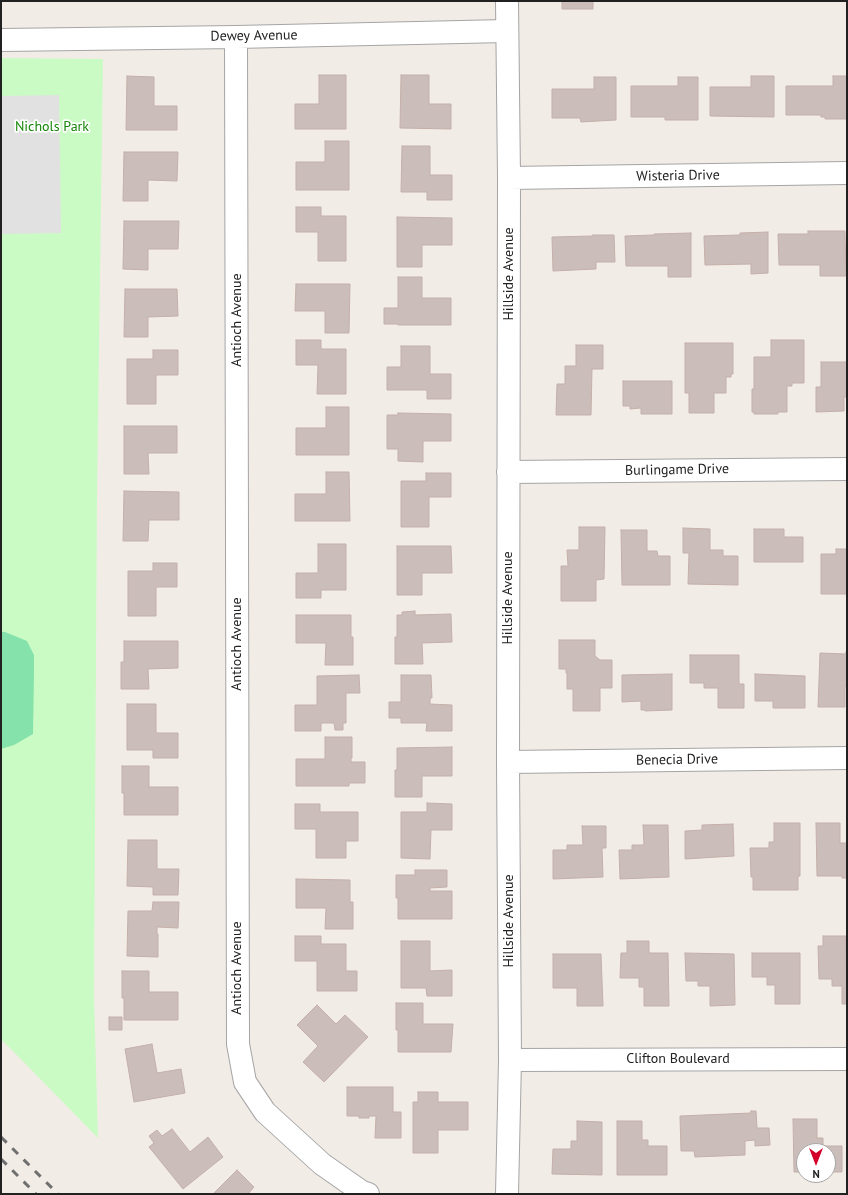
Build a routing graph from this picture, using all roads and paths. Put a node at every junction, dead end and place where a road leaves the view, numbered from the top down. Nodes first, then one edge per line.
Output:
1 (506, 1) edge
2 (506, 31) junction
3 (236, 37) junction
4 (1, 40) edge
5 (847, 173) edge
6 (509, 178) junction
7 (847, 469) edge
8 (508, 472) junction
9 (847, 758) edge
10 (508, 762) junction
11 (847, 1059) edge
12 (510, 1060) junction
13 (368, 1194) edge
14 (507, 1194) edge

1 - 2 street, Hillside Avenue
2 - 3 street, Dewey Avenue
2 - 6 street, Hillside Avenue
3 - 4 street, Dewey Avenue
3 - 13 street, Antioch Avenue
5 - 6 street, Wisteria Drive
6 - 8 street, Hillside Avenue
7 - 8 street, Burlingame Drive
8 - 10 street, Hillside Avenue
9 - 10 street, Benecia Drive
10 - 12 street, Hillside Avenue
11 - 12 street, Clifton Boulevard
12 - 14 street, Hillside Avenue

